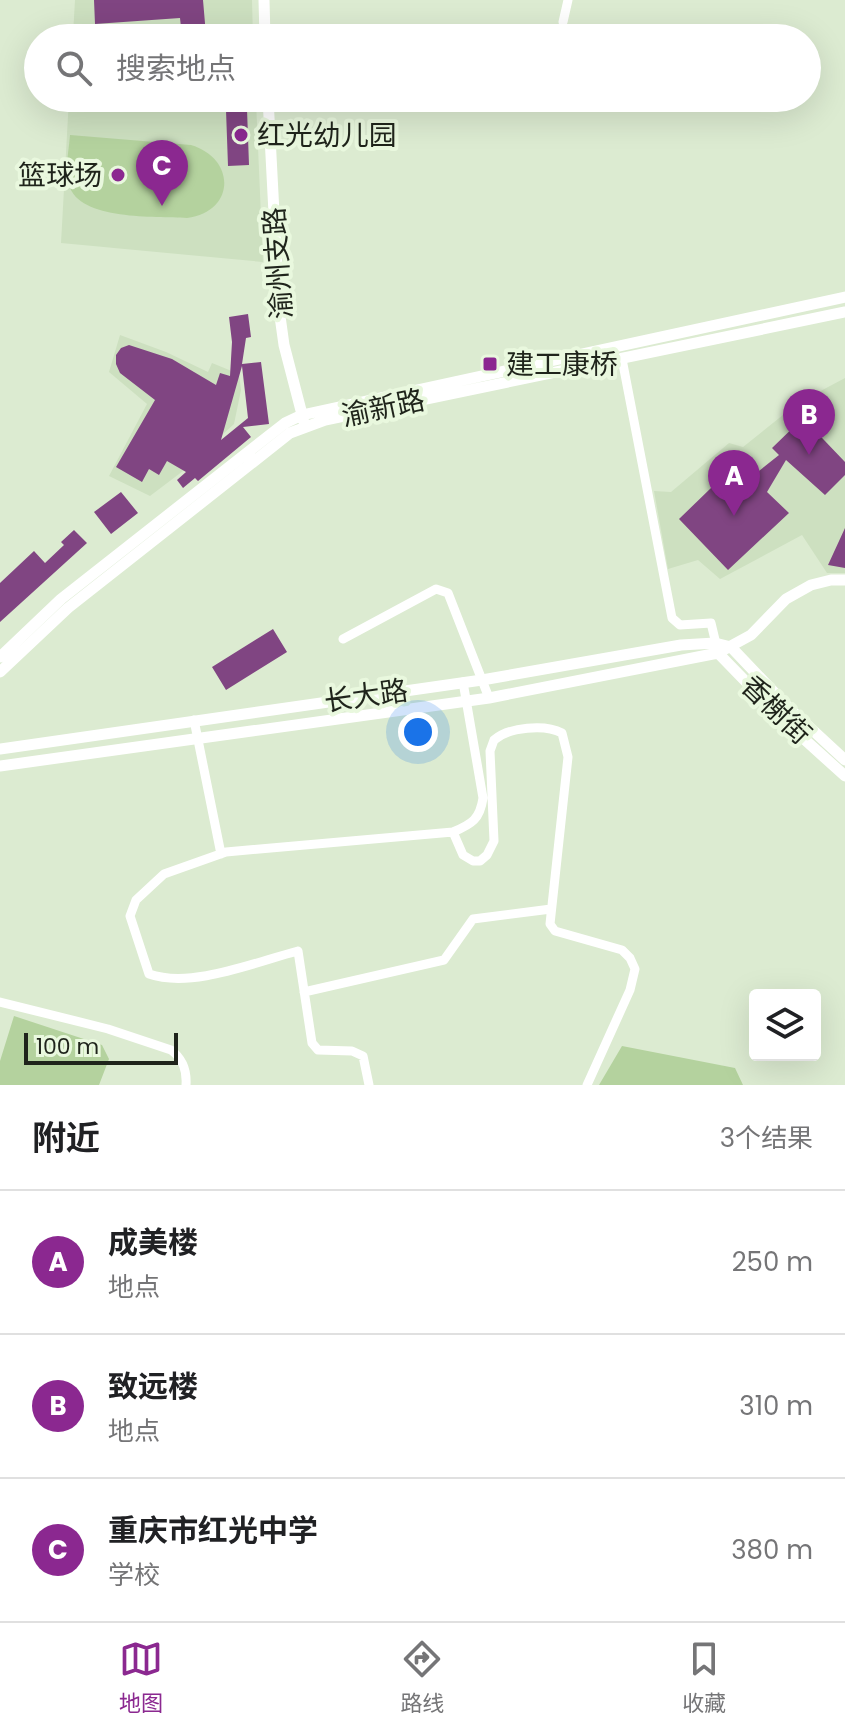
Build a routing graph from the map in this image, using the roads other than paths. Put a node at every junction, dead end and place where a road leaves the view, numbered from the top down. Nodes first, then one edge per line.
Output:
1 (264, 0) edge
2 (568, 0) edge
3 (563, 22) dead end
4 (265, 24) edge
5 (269, 112) edge
6 (845, 297) edge
7 (845, 312) edge
8 (622, 359) junction
9 (304, 420) junction
10 (845, 580) edge
11 (343, 639) dead end
12 (731, 647) junction
13 (717, 648) junction
14 (0, 657) edge
15 (0, 672) edge
16 (482, 680) junction
17 (463, 682) junction
18 (489, 698) junction
19 (466, 701) junction
20 (194, 720) junction
21 (197, 738) junction
22 (3, 747) edge
23 (845, 760) edge
24 (0, 766) edge
25 (845, 776) edge
26 (453, 832) junction
27 (221, 854) junction
28 (551, 909) junction
29 (304, 992) junction
30 (0, 1002) edge
31 (186, 1085) edge
32 (369, 1085) edge
33 (587, 1085) edge

1 - 4 street
2 - 3 street
5 - 9 street, 渝州支路
6 - 9 street, 渝新路
7 - 8 street, 渝新路
8 - 9 street, 渝新路
8 - 13 street
9 - 14 street, 渝新路
9 - 15 street, 渝新路
10 - 12 street, 香榭街
11 - 16 street
12 - 13 street, 香榭街
12 - 23 street, 香榭街
13 - 16 street, 长大路
13 - 18 street, 长大路
13 - 25 street, 香榭街
16 - 17 street, 长大路
16 - 18 street
17 - 19 street
17 - 20 street, 长大路
18 - 19 street, 长大路
19 - 21 street, 长大路
19 - 26 street
20 - 21 street
20 - 22 street, 长大路
21 - 24 street, 长大路
21 - 27 street
26 - 27 street
26 - 28 street
27 - 29 street
28 - 29 street
28 - 33 street
29 - 32 street
30 - 31 street

